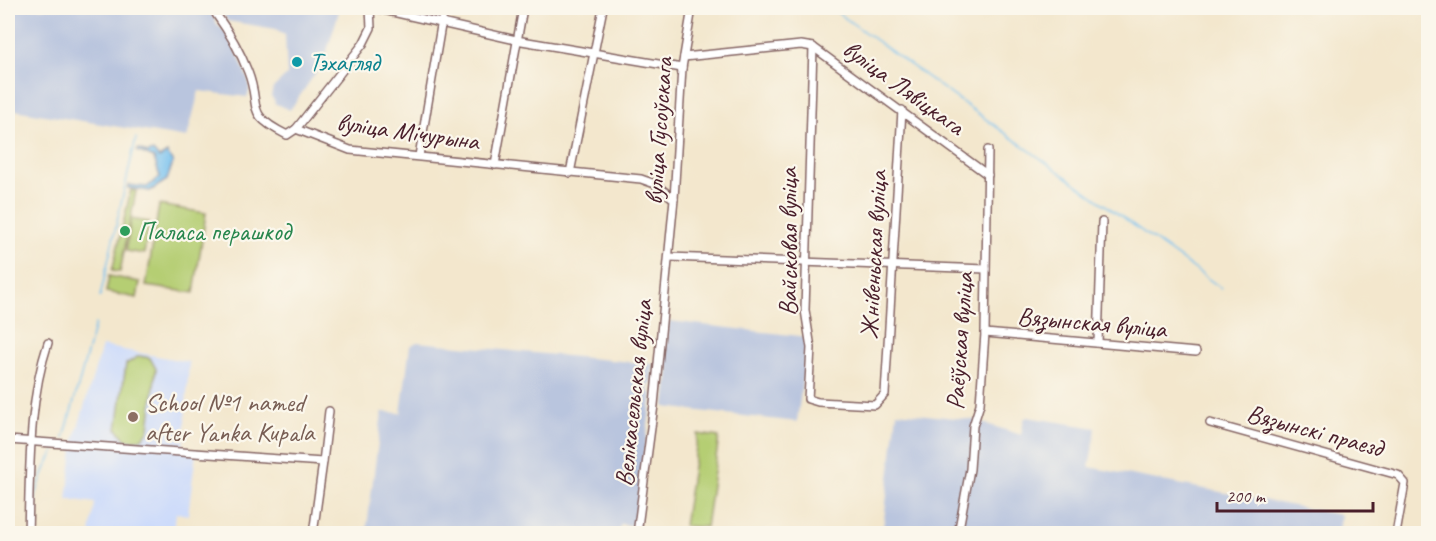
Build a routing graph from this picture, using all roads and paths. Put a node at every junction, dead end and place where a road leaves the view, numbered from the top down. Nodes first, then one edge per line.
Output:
1 (217, 8) edge
2 (370, 8) edge
3 (375, 8) edge
4 (444, 8) edge
5 (523, 8) edge
6 (603, 8) edge
7 (692, 8) edge
8 (441, 22) junction
9 (516, 40) junction
10 (813, 47) junction
11 (594, 54) junction
12 (684, 57) junction
13 (682, 68) junction
14 (902, 110) junction
15 (296, 129) junction
16 (988, 150) dead end
17 (419, 156) junction
18 (495, 165) junction
19 (570, 173) junction
20 (988, 175) junction
21 (674, 199) junction
22 (1102, 222) dead end
23 (669, 258) junction
24 (805, 262) junction
25 (893, 265) junction
26 (986, 269) junction
27 (985, 333) junction
28 (48, 343) dead end
29 (1098, 343) junction
30 (1196, 352) dead end
31 (881, 402) joint
32 (329, 411) dead end
33 (1210, 423) dead end
34 (8, 440) edge
35 (31, 441) junction
36 (323, 462) junction
37 (28, 534) edge
38 (313, 534) edge
39 (638, 534) edge
40 (958, 534) edge
41 (1396, 534) edge

1 - 15 street, вуліца Мічурына
2 - 15 street
3 - 8 street
4 - 8 street
5 - 9 street
6 - 11 street
7 - 12 street, вуліца Гусоўскага
8 - 9 street
8 - 17 street
9 - 11 street
9 - 18 street
10 - 12 street, вуліца Лявіцкага
10 - 14 street, вуліца Лявіцкага
10 - 24 street, Вайсковая вуліца
11 - 13 street
11 - 19 street
12 - 13 street, вуліца Гусоўскага
13 - 21 street, вуліца Гусоўскага
14 - 20 street, вуліца Лявіцкага
14 - 25 street, Жнівеньская вуліца
15 - 17 street, вуліца Мічурына
16 - 20 street, Раёўская вуліца
17 - 18 street, вуліца Мічурына
18 - 19 street, вуліца Мічурына
19 - 21 street, вуліца Мічурына
20 - 26 street, Раёўская вуліца
21 - 23 street, вуліца Гусоўскага
22 - 29 street
23 - 24 street
23 - 39 street, Велікасельская вуліца
24 - 25 street
24 - 31 street, Вайсковая вуліца
25 - 26 street
25 - 31 street, Жнівеньская вуліца
26 - 27 street, Раёўская вуліца
27 - 29 street, Вязынская вуліца
27 - 40 street, Раёўская вуліца
28 - 35 street
29 - 30 street, Вязынская вуліца
32 - 36 street
33 - 41 street, Вязынскі праезд
34 - 35 street
35 - 36 street
35 - 37 street
36 - 38 street

